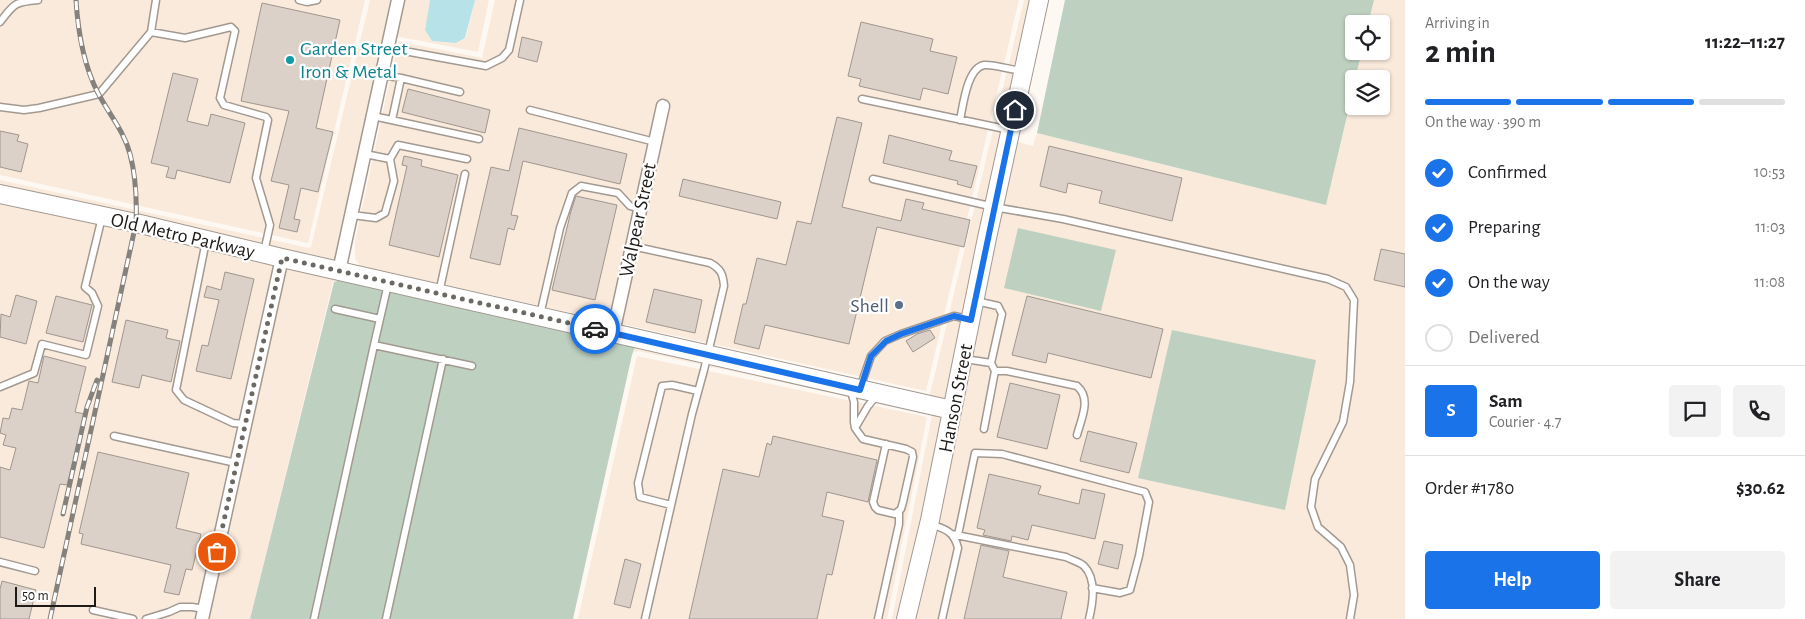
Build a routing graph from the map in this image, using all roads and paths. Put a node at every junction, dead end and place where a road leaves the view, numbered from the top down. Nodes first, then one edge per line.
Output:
1 (38, 0) edge
2 (156, 0) edge
3 (299, 0) edge
4 (317, 0) edge
5 (398, 0) edge
6 (520, 0) edge
7 (1039, 0) edge
8 (0, 22) edge
9 (151, 32) junction
10 (388, 48) junction
11 (1024, 72) junction
12 (382, 74) junction
13 (401, 78) junction
14 (460, 92) dead end
15 (862, 99) dead end
16 (663, 106) dead end
17 (0, 107) edge
18 (530, 110) dead end
19 (373, 116) junction
20 (392, 120) junction
21 (960, 120) junction
22 (1011, 130) junction
23 (479, 139) dead end
24 (655, 142) junction
25 (365, 154) junction
26 (390, 159) junction
27 (467, 159) dead end
28 (465, 174) dead end
29 (873, 179) dead end
30 (0, 194) edge
31 (994, 207) junction
32 (640, 209) junction
33 (352, 214) junction
34 (102, 216) junction
35 (206, 240) junction
36 (632, 246) junction
37 (264, 254) junction
38 (282, 258) junction
39 (339, 271) junction
40 (388, 282) junction
41 (439, 294) junction
42 (975, 300) junction
43 (335, 309) dead end
44 (540, 317) junction
45 (380, 319) junction
46 (971, 320) junction
47 (612, 333) junction
48 (374, 345) junction
49 (707, 355) junction
50 (963, 358) junction
51 (443, 359) junction
52 (991, 363) junction
53 (472, 366) dead end
54 (995, 371) junction
55 (0, 387) edge
56 (854, 388) junction
57 (698, 391) junction
58 (878, 394) junction
59 (952, 410) junction
60 (245, 424) junction
61 (855, 428) junction
62 (984, 429) dead end
63 (1077, 435) dead end
64 (114, 436) dead end
65 (886, 444) junction
66 (236, 463) junction
67 (671, 505) junction
68 (899, 512) junction
69 (929, 523) junction
70 (954, 535) junction
71 (0, 562) edge
72 (35, 571) dead end
73 (1092, 588) junction
74 (93, 610) dead end
75 (204, 614) edge
76 (134, 619) edge
77 (146, 619) edge
78 (314, 619) edge
79 (386, 619) edge
80 (646, 619) edge
81 (878, 619) edge
82 (906, 619) edge
83 (942, 619) edge
84 (1089, 619) edge
85 (1350, 619) edge

1 - 8 lane
2 - 9 lane
3 - 4 lane
5 - 10 street
6 - 10 lane
7 - 11 street, Hanson Street
9 - 17 lane
9 - 37 lane
10 - 12 street
11 - 21 lane
11 - 22 street, Hanson Street
12 - 13 lane
12 - 19 street
13 - 14 lane
13 - 20 lane
15 - 21 lane
16 - 24 street, Walpear Street
18 - 24 lane
19 - 20 lane
19 - 25 street
20 - 23 lane
21 - 22 lane
22 - 31 street, Hanson Street
24 - 32 street, Walpear Street
25 - 26 lane
25 - 33 street
26 - 27 lane
26 - 33 lane
28 - 41 lane
29 - 31 lane
30 - 34 street, Old Metro Parkway
31 - 42 street, Hanson Street
31 - 85 lane
32 - 36 street, Walpear Street
32 - 44 lane
33 - 39 street
34 - 35 street, Old Metro Parkway
34 - 55 lane
35 - 37 street, Old Metro Parkway
35 - 60 lane
36 - 47 street, Walpear Street
36 - 49 lane
37 - 38 street, Old Metro Parkway
38 - 39 street, Old Metro Parkway
38 - 60 street
39 - 40 street, Old Metro Parkway
40 - 41 street, Old Metro Parkway
40 - 45 lane
41 - 44 street, Old Metro Parkway
42 - 46 street, Hanson Street
42 - 52 lane
43 - 45 lane
44 - 47 street, Old Metro Parkway
45 - 48 lane
46 - 50 street, Hanson Street
46 - 56 lane
47 - 49 street, Old Metro Parkway
48 - 51 lane
48 - 78 lane
49 - 56 street, Old Metro Parkway
49 - 57 lane
50 - 52 lane
50 - 59 street, Hanson Street
51 - 53 lane
51 - 79 lane
52 - 54 lane
54 - 62 lane
54 - 63 lane
56 - 58 street, Old Metro Parkway
56 - 61 lane
57 - 67 lane
57 - 67 lane
58 - 59 street, Old Metro Parkway
58 - 61 lane
59 - 69 street, Hanson Street
60 - 66 street
61 - 65 lane
64 - 66 lane
65 - 68 lane
65 - 68 lane
66 - 75 street
67 - 80 lane
68 - 81 lane
69 - 70 lane
69 - 82 street, Hanson Street
70 - 73 lane
70 - 73 lane
70 - 83 lane
71 - 72 lane
73 - 84 lane
74 - 76 lane
75 - 77 lane

